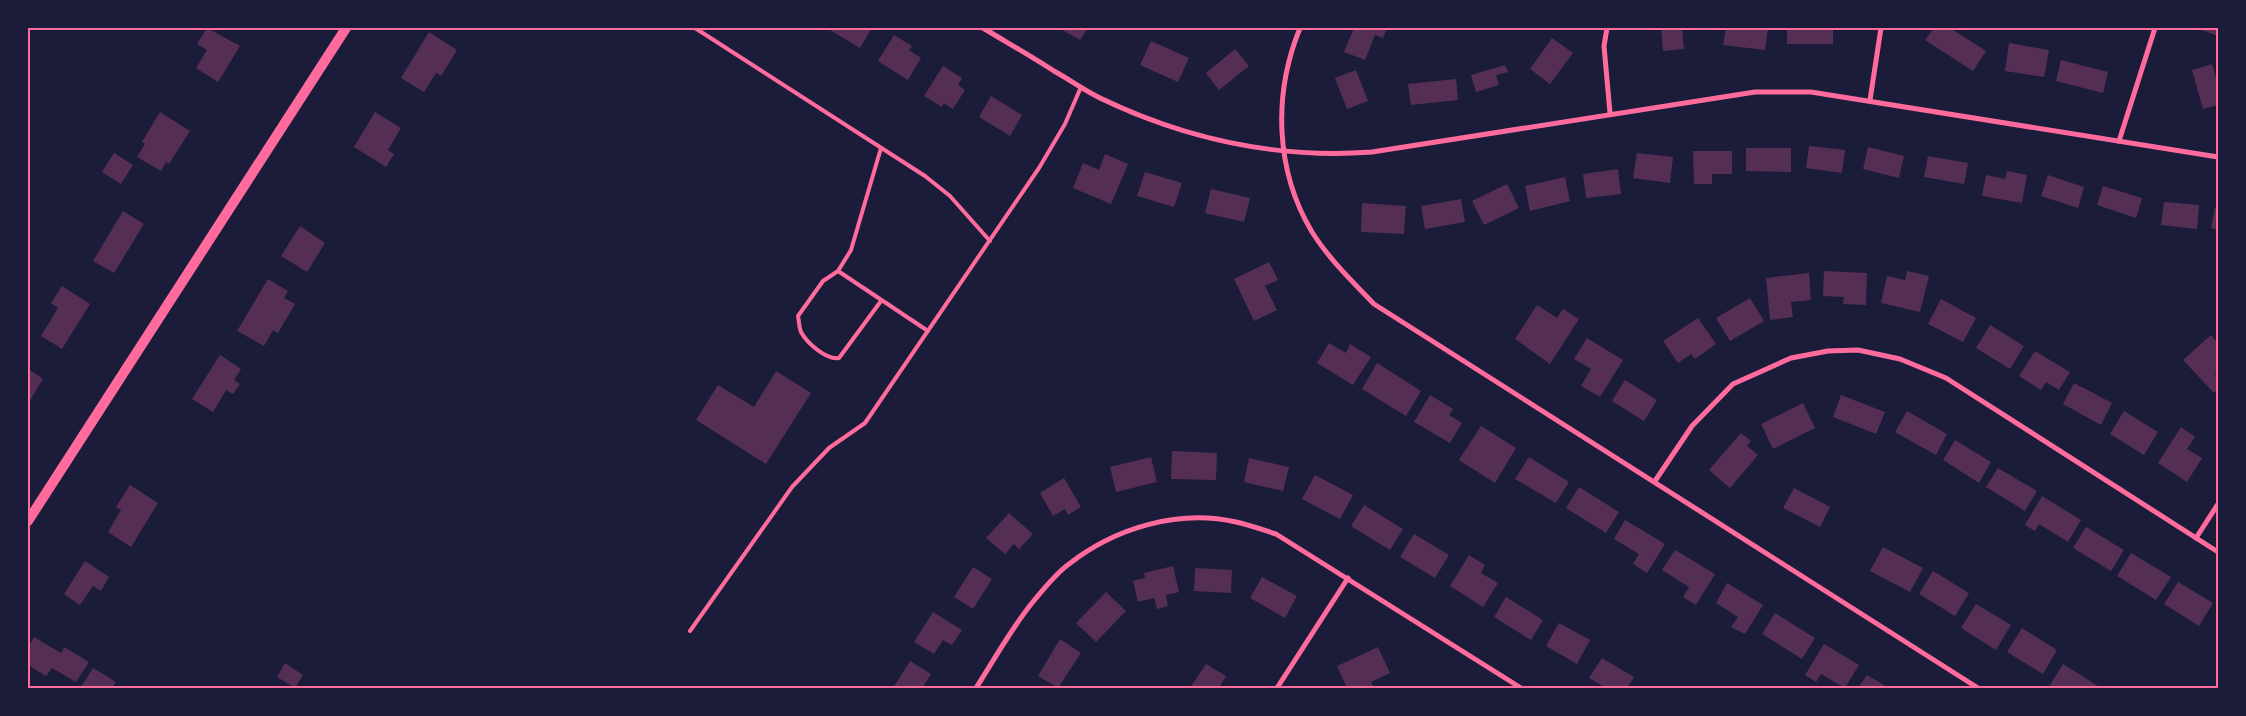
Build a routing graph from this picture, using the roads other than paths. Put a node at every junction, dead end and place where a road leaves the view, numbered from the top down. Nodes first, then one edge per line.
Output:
1 (346, 28) edge
2 (695, 28) edge
3 (983, 28) edge
4 (998, 28) edge
5 (1300, 28) edge
6 (1607, 28) edge
7 (1881, 28) edge
8 (2155, 28) edge
9 (993, 34) junction
10 (1081, 86) junction
11 (1870, 100) junction
12 (1610, 113) junction
13 (2119, 141) junction
14 (881, 148) junction
15 (1283, 152) junction
16 (2218, 157) edge
17 (990, 241) junction
18 (838, 271) junction
19 (881, 301) junction
20 (928, 331) junction
21 (1655, 482) junction
22 (2218, 504) edge
23 (28, 521) edge
24 (2196, 538) junction
25 (2218, 552) edge
26 (1348, 578) junction
27 (690, 631) dead end
28 (976, 688) edge
29 (1276, 688) edge
30 (1522, 688) edge
31 (1978, 688) edge

1 - 23 main road
2 - 14 lane
3 - 9 street
4 - 9 street
5 - 15 street
6 - 12 street
7 - 11 street
8 - 13 street
9 - 10 street
10 - 15 street
10 - 17 lane
11 - 12 street
11 - 13 street
12 - 15 street
13 - 16 street
14 - 17 lane
14 - 18 lane
15 - 21 street
17 - 20 lane
18 - 19 lane
18 - 19 lane
19 - 20 lane
20 - 27 lane
21 - 24 street
21 - 31 street
22 - 24 street
24 - 25 street
26 - 28 street
26 - 29 street
26 - 30 street

